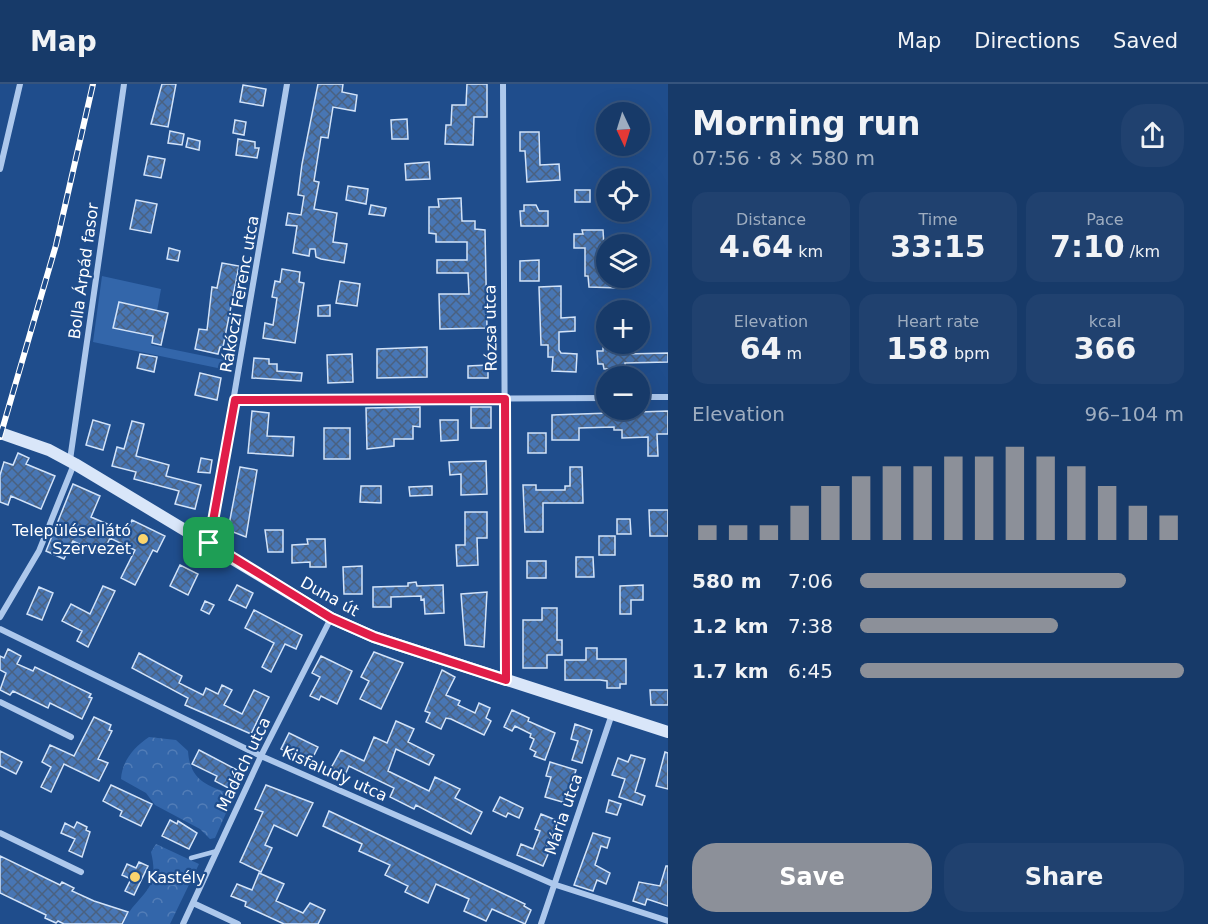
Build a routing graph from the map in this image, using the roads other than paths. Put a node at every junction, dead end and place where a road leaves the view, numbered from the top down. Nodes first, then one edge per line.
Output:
1 (20, 84) edge
2 (124, 84) edge
3 (287, 84) edge
4 (503, 84) edge
5 (0, 169) edge
6 (650, 397) edge
7 (668, 397) edge
8 (596, 398) edge
9 (505, 399) junction
10 (235, 400) junction
11 (0, 434) edge
12 (72, 463) junction
13 (209, 543) junction
14 (0, 602) edge
15 (8, 604) junction
16 (0, 617) edge
17 (331, 618) junction
18 (0, 629) edge
19 (506, 680) junction
20 (0, 702) edge
21 (612, 714) junction
22 (668, 732) edge
23 (71, 737) dead end
24 (261, 756) junction
25 (0, 833) edge
26 (217, 851) junction
27 (190, 858) dead end
28 (81, 872) dead end
29 (554, 884) junction
30 (192, 903) junction
31 (668, 921) edge
32 (183, 924) edge
33 (238, 924) edge
34 (541, 924) edge

1 - 5 street
2 - 12 street, Bolla Árpád fasor
3 - 10 street, Rákóczi Ferenc utca
4 - 9 street, Rózsa utca
6 - 7 street
8 - 9 street
9 - 10 street
9 - 19 street, Rózsa utca
10 - 13 street, Rákóczi Ferenc utca
11 - 12 street, Duna út
12 - 13 street, Duna út
12 - 15 street, Bolla Árpád fasor
13 - 17 street, Duna út
14 - 15 street
15 - 16 street, Bolla Árpád fasor
17 - 19 street, Duna út
17 - 24 street, Madách utca
18 - 24 street, Kisfaludy utca
19 - 21 street, Duna út
20 - 23 street
21 - 22 street, Duna út
21 - 29 street, Mária utca
24 - 26 street, Madách utca
24 - 29 street, Kisfaludy utca
25 - 28 street
26 - 27 lane
26 - 30 street, Madách utca
29 - 31 street, Kisfaludy utca
29 - 34 street, Mária utca
30 - 32 street, Madách utca
30 - 33 street

